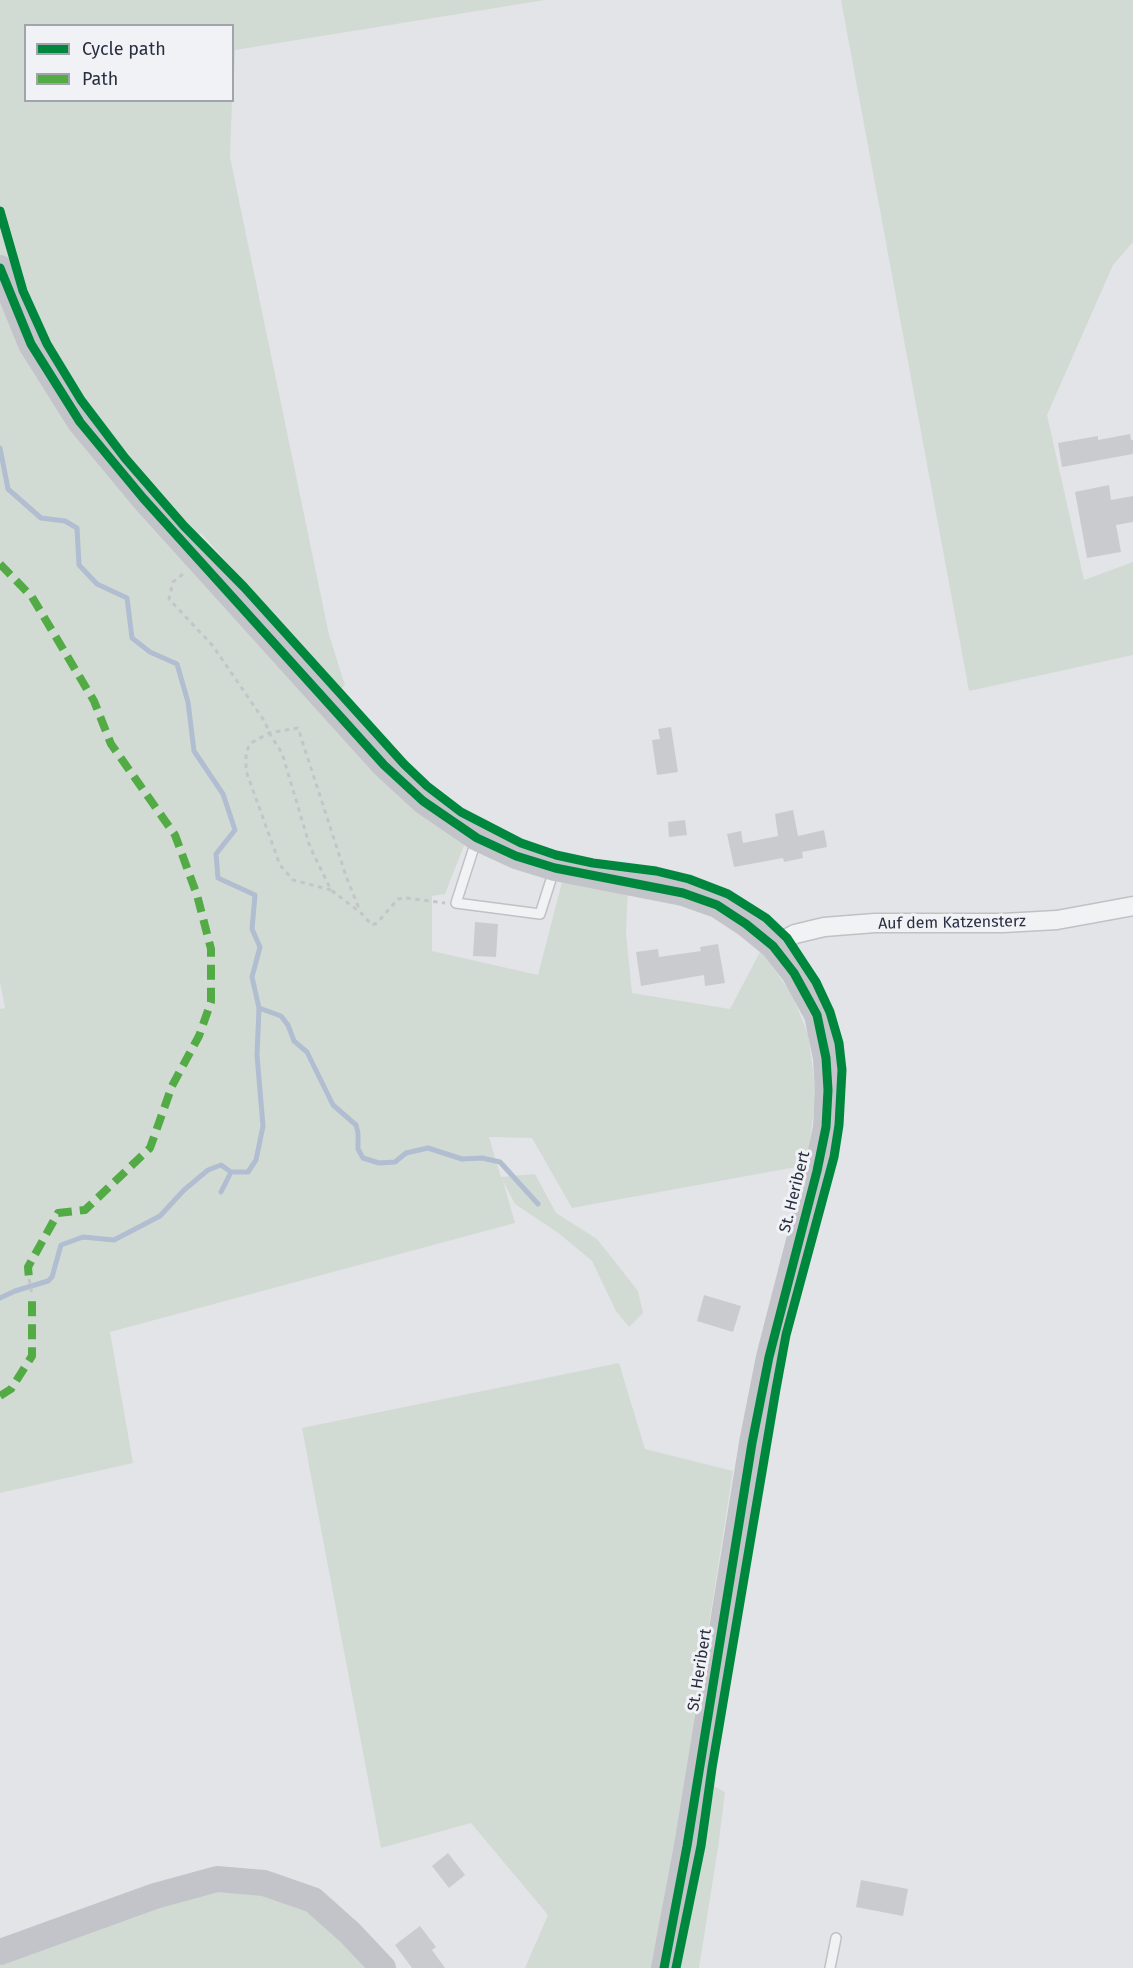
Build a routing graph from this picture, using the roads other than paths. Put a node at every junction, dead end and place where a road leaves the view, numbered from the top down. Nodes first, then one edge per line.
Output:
1 (0, 268) edge
2 (477, 838) junction
3 (555, 868) junction
4 (1133, 906) edge
5 (773, 946) junction
6 (836, 1938) dead end
7 (0, 1952) edge
8 (382, 1968) edge
9 (664, 1968) edge
10 (831, 1968) edge

1 - 2 street, St. Heribert
2 - 3 street, St. Heribert
2 - 3 lane
3 - 5 street, St. Heribert
4 - 5 street, Auf dem Katzensterz
5 - 9 street, St. Heribert
6 - 10 lane
7 - 8 street

